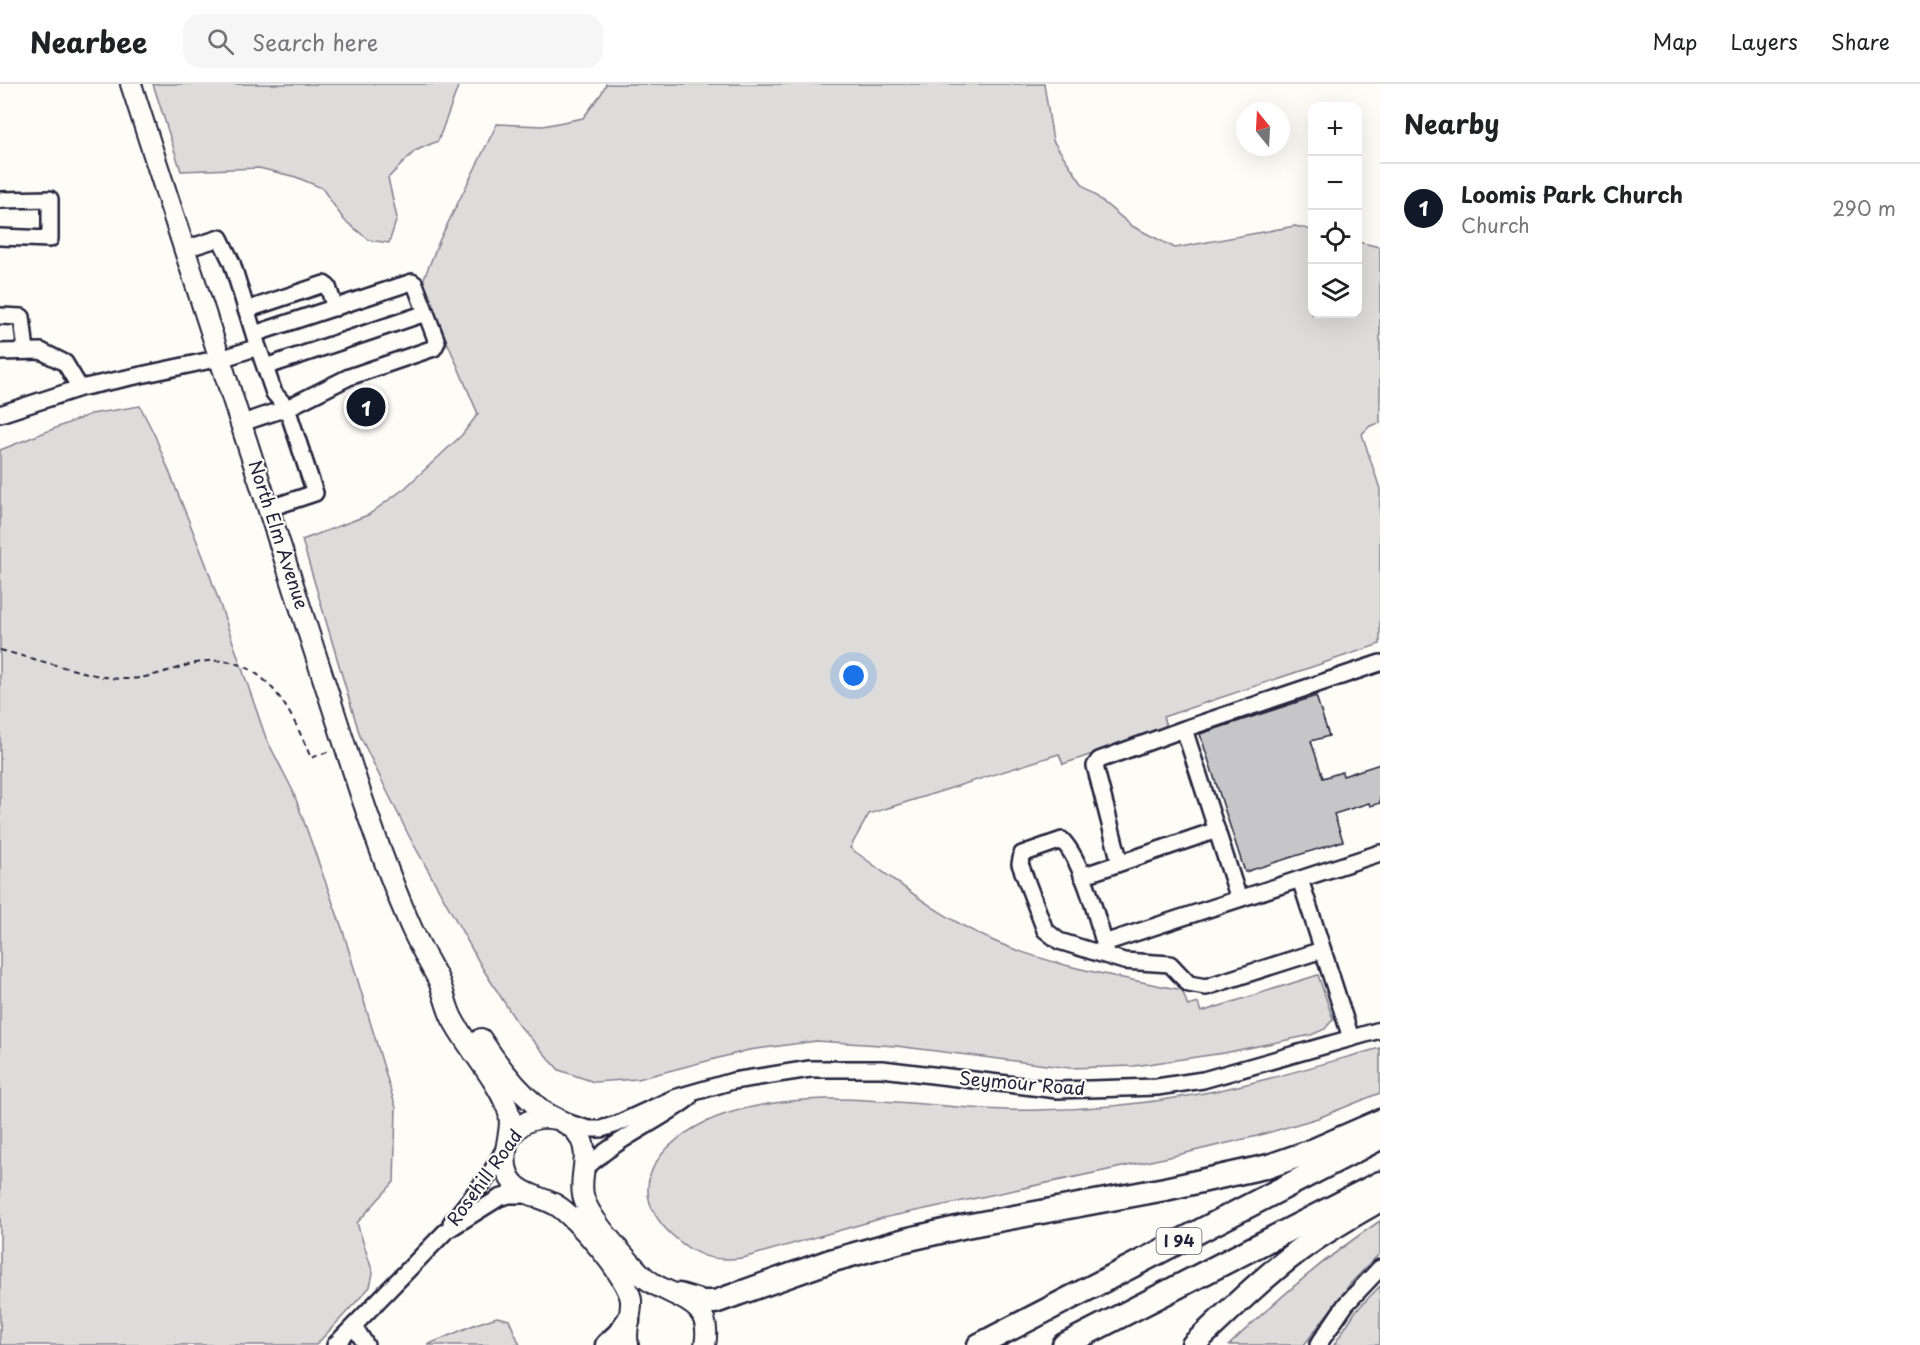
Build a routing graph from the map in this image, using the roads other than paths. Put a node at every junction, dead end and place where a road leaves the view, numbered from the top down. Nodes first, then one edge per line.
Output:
1 (131, 84) edge
2 (0, 200) edge
3 (0, 237) edge
4 (185, 249) junction
5 (335, 308) junction
6 (246, 310) junction
7 (426, 313) junction
8 (0, 316) edge
9 (256, 341) junction
10 (26, 351) junction
11 (0, 352) edge
12 (220, 357) junction
13 (265, 367) junction
14 (80, 388) junction
15 (287, 408) junction
16 (0, 414) edge
17 (242, 423) junction
18 (270, 508) junction
19 (1380, 663) edge
20 (1184, 729) junction
21 (1217, 831) junction
22 (1380, 853) edge
23 (1120, 863) junction
24 (1082, 876) junction
25 (1300, 879) junction
26 (1239, 899) junction
27 (1106, 949) junction
28 (1322, 950) junction
29 (439, 981) junction
30 (1380, 1030) edge
31 (1351, 1038) junction
32 (697, 1092) junction
33 (557, 1119) junction
34 (1380, 1121) edge
35 (1380, 1138) edge
36 (507, 1145) junction
37 (583, 1171) junction
38 (1380, 1183) edge
39 (531, 1195) junction
40 (1380, 1200) edge
41 (446, 1231) junction
42 (1380, 1268) edge
43 (679, 1295) junction
44 (628, 1321) junction
45 (354, 1326) junction
46 (335, 1345) edge
47 (366, 1345) edge
48 (607, 1345) edge
49 (628, 1345) edge
50 (705, 1345) edge
51 (979, 1345) edge
52 (1064, 1345) edge
53 (1193, 1345) edge
54 (1318, 1345) edge

1 - 4 main road, North Elm Avenue
2 - 3 street
4 - 6 street
4 - 12 main road, North Elm Avenue
5 - 6 street
5 - 7 street
5 - 9 street
6 - 9 street
7 - 13 street
7 - 15 street
8 - 10 street
9 - 12 street
9 - 13 street
10 - 11 street
10 - 14 street
12 - 14 street
12 - 17 main road, North Elm Avenue
13 - 15 street
14 - 16 street
15 - 17 street
15 - 18 street
17 - 18 main road, North Elm Avenue
18 - 29 main road, North Elm Avenue
19 - 20 street
20 - 21 street
20 - 23 street
21 - 23 street
21 - 26 street
22 - 25 street
23 - 24 street
24 - 27 street
24 - 27 street
25 - 26 street
25 - 28 street
26 - 27 street
27 - 28 street
28 - 31 street
29 - 33 main road, North Elm Avenue
29 - 36 main road, North Elm Avenue
30 - 31 street, Seymour Road
31 - 32 street, Seymour Road
32 - 33 street, Seymour Road
32 - 37 street, Seymour Road
33 - 36 main road, Rosehill Road
33 - 37 main road, North Elm Avenue
34 - 43 highway
35 - 51 highway, I 94
36 - 39 main road, North Elm Avenue
36 - 41 street, Rosehill Road
37 - 39 main road, Seymour Road
37 - 43 main road, North Elm Avenue
38 - 52 highway, I 94
39 - 41 street, Rosehill Road
39 - 44 main road, North Elm Avenue
40 - 53 highway
41 - 45 street, Rosehill Road
42 - 54 street
43 - 44 main road
43 - 50 main road, North Elm Avenue
44 - 48 highway
44 - 49 main road, North Elm Avenue
45 - 46 street, Rosehill Road
45 - 47 street

